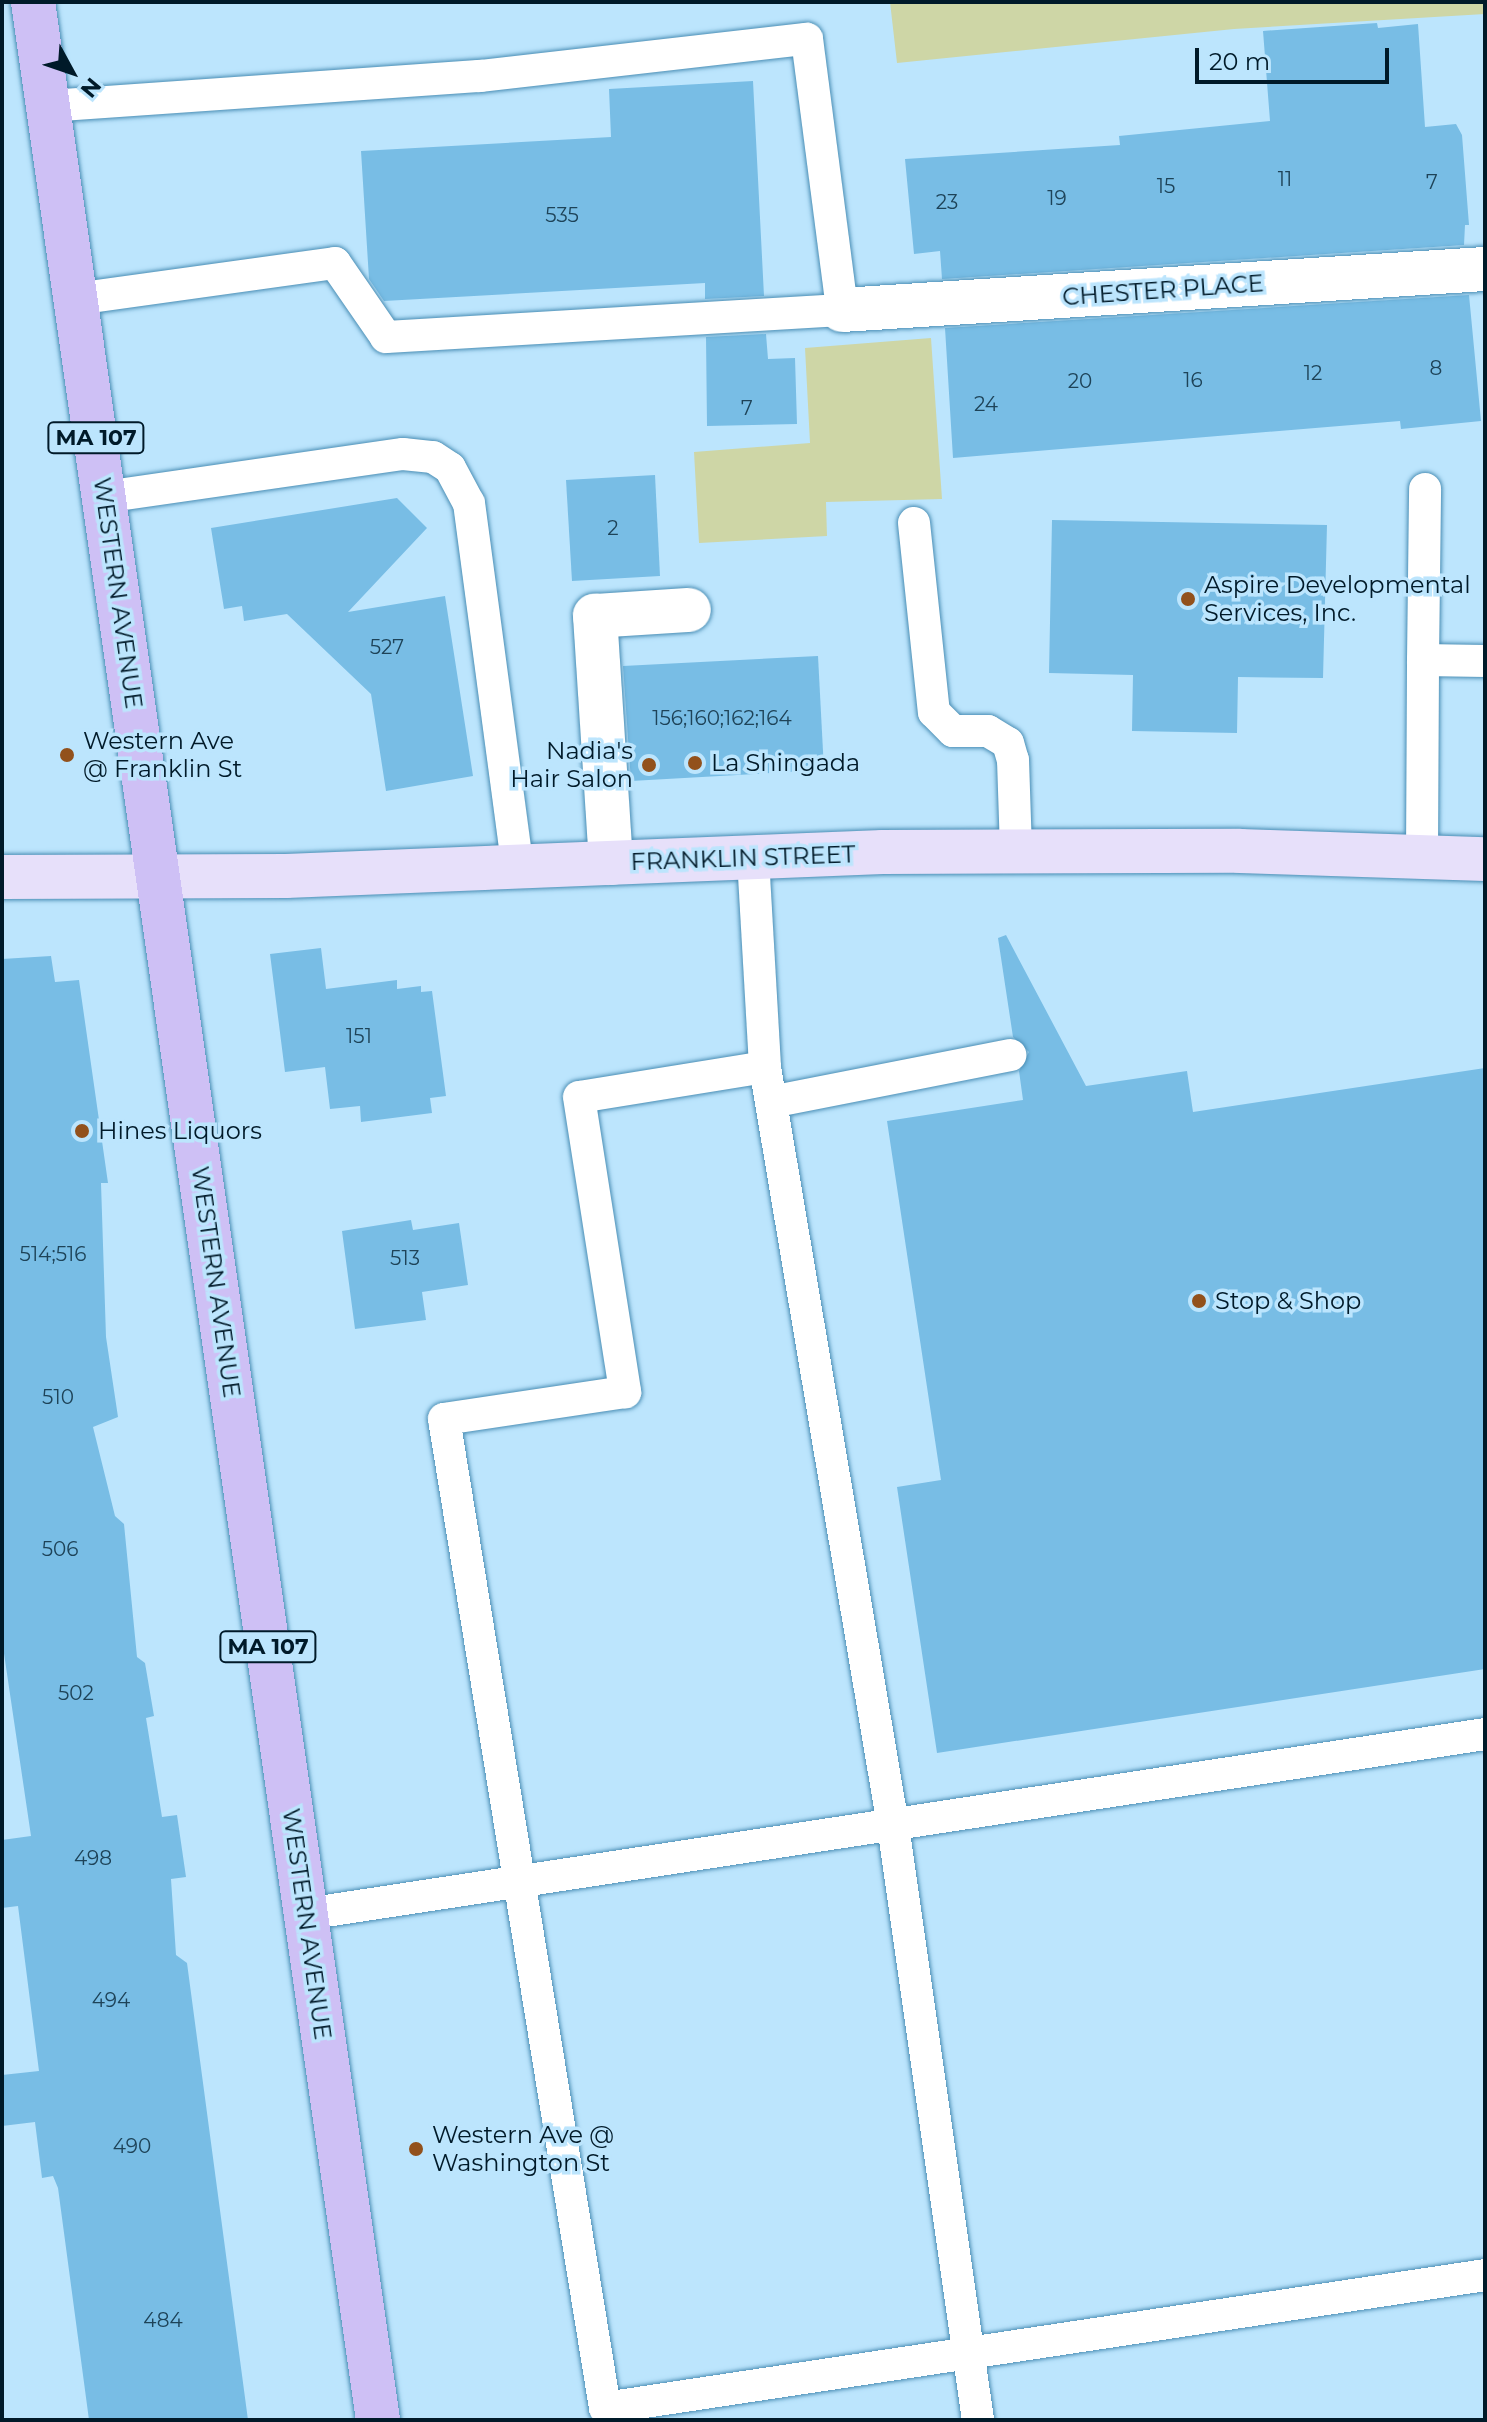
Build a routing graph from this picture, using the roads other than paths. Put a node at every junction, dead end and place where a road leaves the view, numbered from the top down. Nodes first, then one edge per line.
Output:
1 (33, 2) edge
2 (48, 106) junction
3 (1485, 269) edge
4 (76, 299) junction
5 (842, 310) junction
6 (1425, 489) dead end
7 (104, 497) junction
8 (914, 523) dead end
9 (689, 610) dead end
10 (1423, 660) junction
11 (1485, 661) edge
12 (1016, 851) junction
13 (1422, 857) junction
14 (753, 858) junction
15 (1485, 859) edge
16 (611, 863) junction
17 (518, 869) junction
18 (157, 873) junction
19 (2, 877) edge
20 (1010, 1055) dead end
21 (765, 1067) junction
22 (771, 1102) junction
23 (1485, 1734) edge
24 (893, 1825) junction
25 (516, 1882) junction
26 (306, 1914) junction
27 (1485, 2275) edge
28 (969, 2356) junction
29 (378, 2420) edge
30 (978, 2420) edge

1 - 2 main road, WESTERN AVENUE / MA 107
2 - 4 main road, WESTERN AVENUE / MA 107
2 - 5 lane
3 - 5 street, CHESTER PLACE
4 - 5 lane
4 - 7 main road, WESTERN AVENUE / MA 107
6 - 10 lane
7 - 17 lane
7 - 18 main road, WESTERN AVENUE / MA 107
8 - 12 lane
9 - 16 street
10 - 11 lane
10 - 13 lane
12 - 13 main road, FRANKLIN STREET
12 - 14 main road, FRANKLIN STREET
13 - 15 main road, FRANKLIN STREET
14 - 16 main road, FRANKLIN STREET
14 - 21 lane
16 - 17 main road, FRANKLIN STREET
17 - 18 main road, FRANKLIN STREET
18 - 19 main road, FRANKLIN STREET
18 - 26 main road, WESTERN AVENUE / MA 107
20 - 22 lane
21 - 22 lane
21 - 25 lane
22 - 24 lane
23 - 24 lane
24 - 25 lane
24 - 28 lane
25 - 26 lane
25 - 28 lane
26 - 29 main road, WESTERN AVENUE / MA 107
27 - 28 lane
28 - 30 lane

